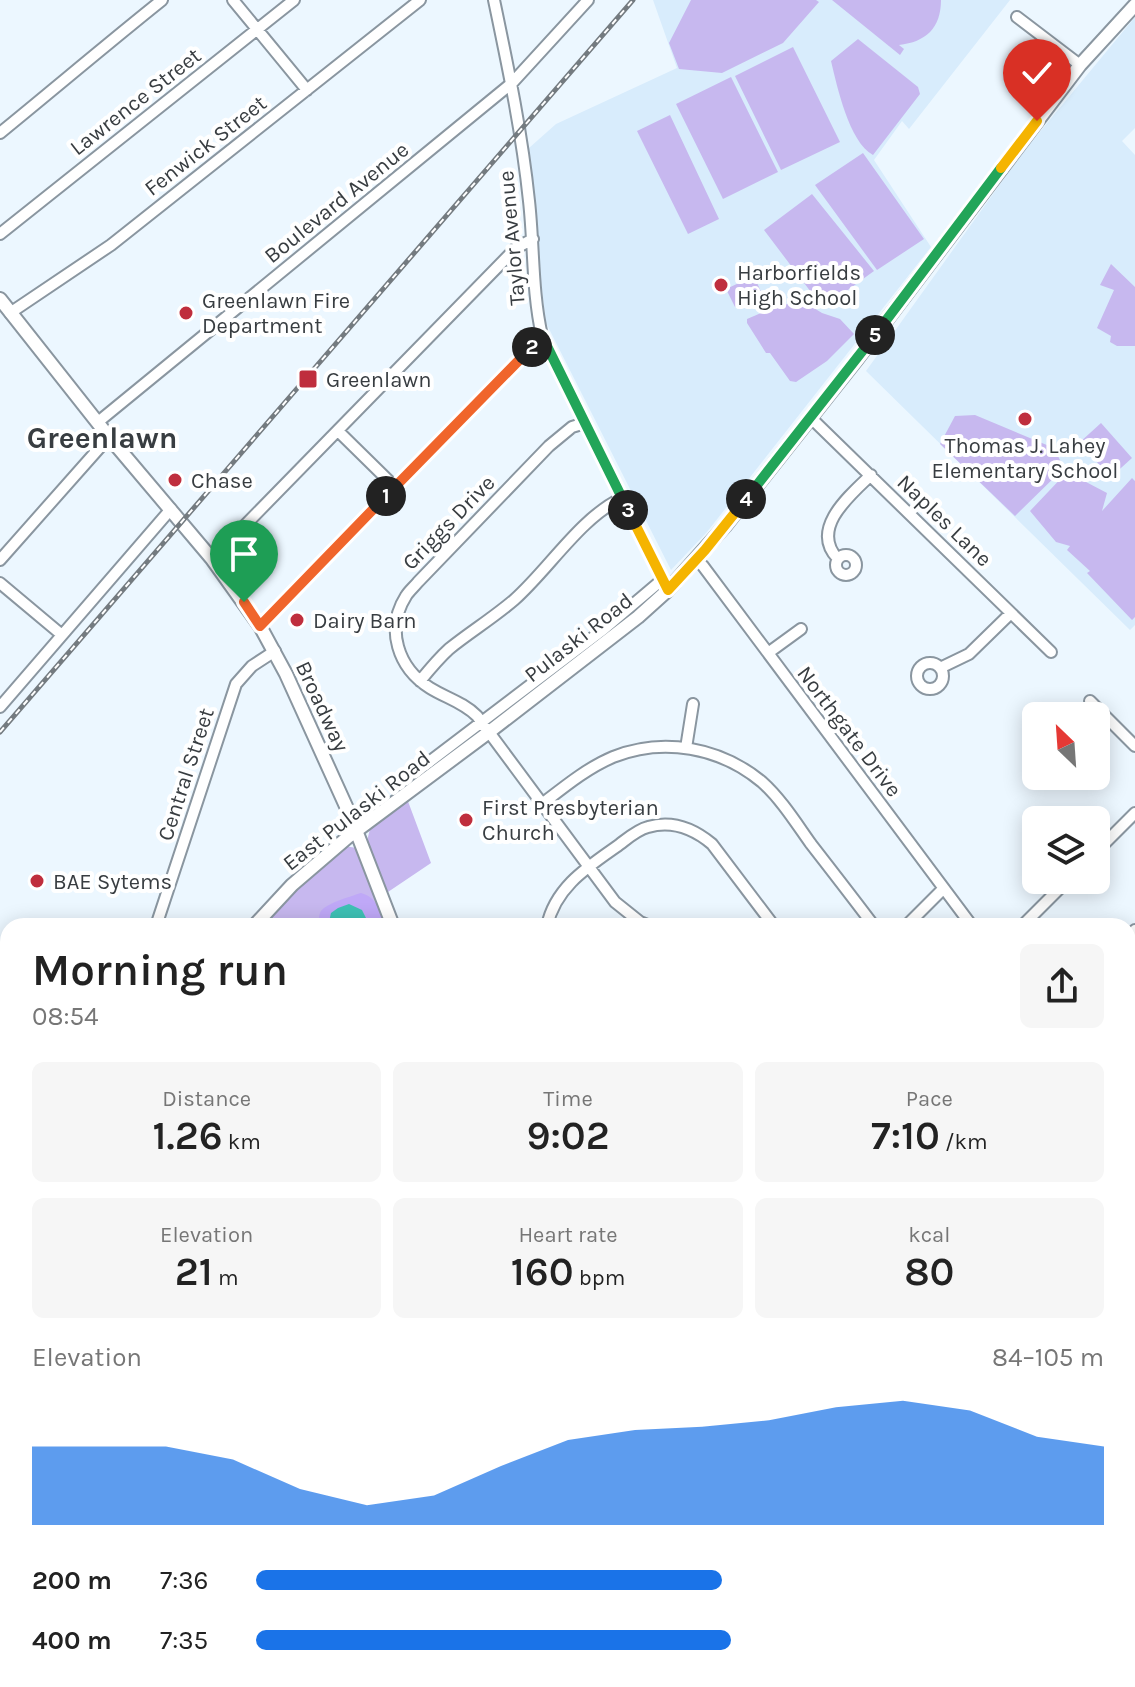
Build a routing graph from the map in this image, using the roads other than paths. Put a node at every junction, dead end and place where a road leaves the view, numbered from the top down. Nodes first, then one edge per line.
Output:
1 (162, 0) edge
2 (233, 0) edge
3 (294, 0) edge
4 (420, 0) edge
5 (494, 0) edge
6 (588, 0) edge
7 (1135, 5) edge
8 (1017, 17) dead end
9 (258, 29) junction
10 (1080, 65) junction
11 (512, 83) junction
12 (307, 90) junction
13 (0, 133) edge
14 (0, 234) edge
15 (533, 239) junction
16 (0, 299) edge
17 (10, 313) junction
18 (542, 336) junction
19 (810, 417) junction
20 (98, 422) junction
21 (585, 423) junction
22 (338, 431) junction
23 (109, 437) junction
24 (871, 475) junction
25 (395, 487) junction
26 (622, 498) junction
27 (171, 509) junction
28 (212, 559) junction
29 (838, 559) dead end
30 (0, 560) edge
31 (697, 560) junction
32 (0, 583) edge
33 (665, 584) junction
34 (1011, 613) junction
35 (260, 626) junction
36 (801, 629) dead end
37 (62, 635) junction
38 (275, 651) junction
39 (1051, 652) dead end
40 (768, 653) junction
41 (940, 668) dead end
42 (420, 681) junction
43 (1090, 701) dead end
44 (693, 704) dead end
45 (0, 707) edge
46 (485, 727) junction
47 (1135, 746) edge
48 (686, 748) junction
49 (416, 772) dead end
50 (542, 804) junction
51 (1135, 813) edge
52 (356, 830) junction
53 (1110, 838) edge
54 (589, 867) junction
55 (943, 889) junction
56 (1054, 894) edge
57 (159, 918) edge
58 (262, 918) edge
59 (390, 918) edge
60 (550, 918) edge
61 (635, 918) edge
62 (768, 918) edge
63 (868, 918) edge
64 (914, 918) edge
65 (966, 918) edge
66 (1030, 918) edge

1 - 13 street
2 - 9 street
3 - 9 street, Lawrence Street
4 - 12 street, Fenwick Street
5 - 11 street, Taylor Avenue
6 - 11 street, Boulevard Avenue
7 - 10 main road, Pulaski Road
8 - 10 street
9 - 12 street
9 - 14 street, Lawrence Street
10 - 19 main road, Pulaski Road
11 - 15 street, Taylor Avenue
11 - 20 street, Boulevard Avenue
12 - 17 street, Fenwick Street
15 - 18 street, Taylor Avenue
15 - 22 street
16 - 17 main road, Broadway
17 - 20 main road, Broadway
18 - 21 street, Taylor Avenue
18 - 25 street
19 - 24 street, Naples Lane
19 - 31 main road, Pulaski Road
20 - 23 main road, Broadway
21 - 26 street, Taylor Avenue
21 - 42 street, Griggs Drive
22 - 25 street
22 - 28 street
23 - 27 main road, Broadway
23 - 30 street
24 - 29 street
24 - 34 street, Naples Lane
25 - 35 street
26 - 33 street, Taylor Avenue
26 - 42 street
27 - 28 main road, Broadway
27 - 37 street
28 - 35 main road, Broadway
31 - 33 main road, Pulaski Road
31 - 40 street, Northgate Drive
32 - 37 street
33 - 46 main road, Pulaski Road
34 - 39 street, Naples Lane
34 - 41 street
35 - 38 main road, Broadway
36 - 40 street
37 - 45 street
38 - 52 main road, Broadway
38 - 57 street, Central Street
40 - 55 street, Northgate Drive
42 - 46 street, Griggs Drive
43 - 47 street
44 - 48 street
46 - 49 street
46 - 50 street, Griggs Drive
46 - 52 main road, East Pulaski Road
48 - 50 street
48 - 63 street
50 - 54 street, Griggs Drive
51 - 53 street
52 - 58 main road, East Pulaski Road
52 - 59 main road, Broadway
54 - 60 street
54 - 61 street, Griggs Drive
54 - 62 street
55 - 64 street
55 - 65 street, Northgate Drive
56 - 66 street

